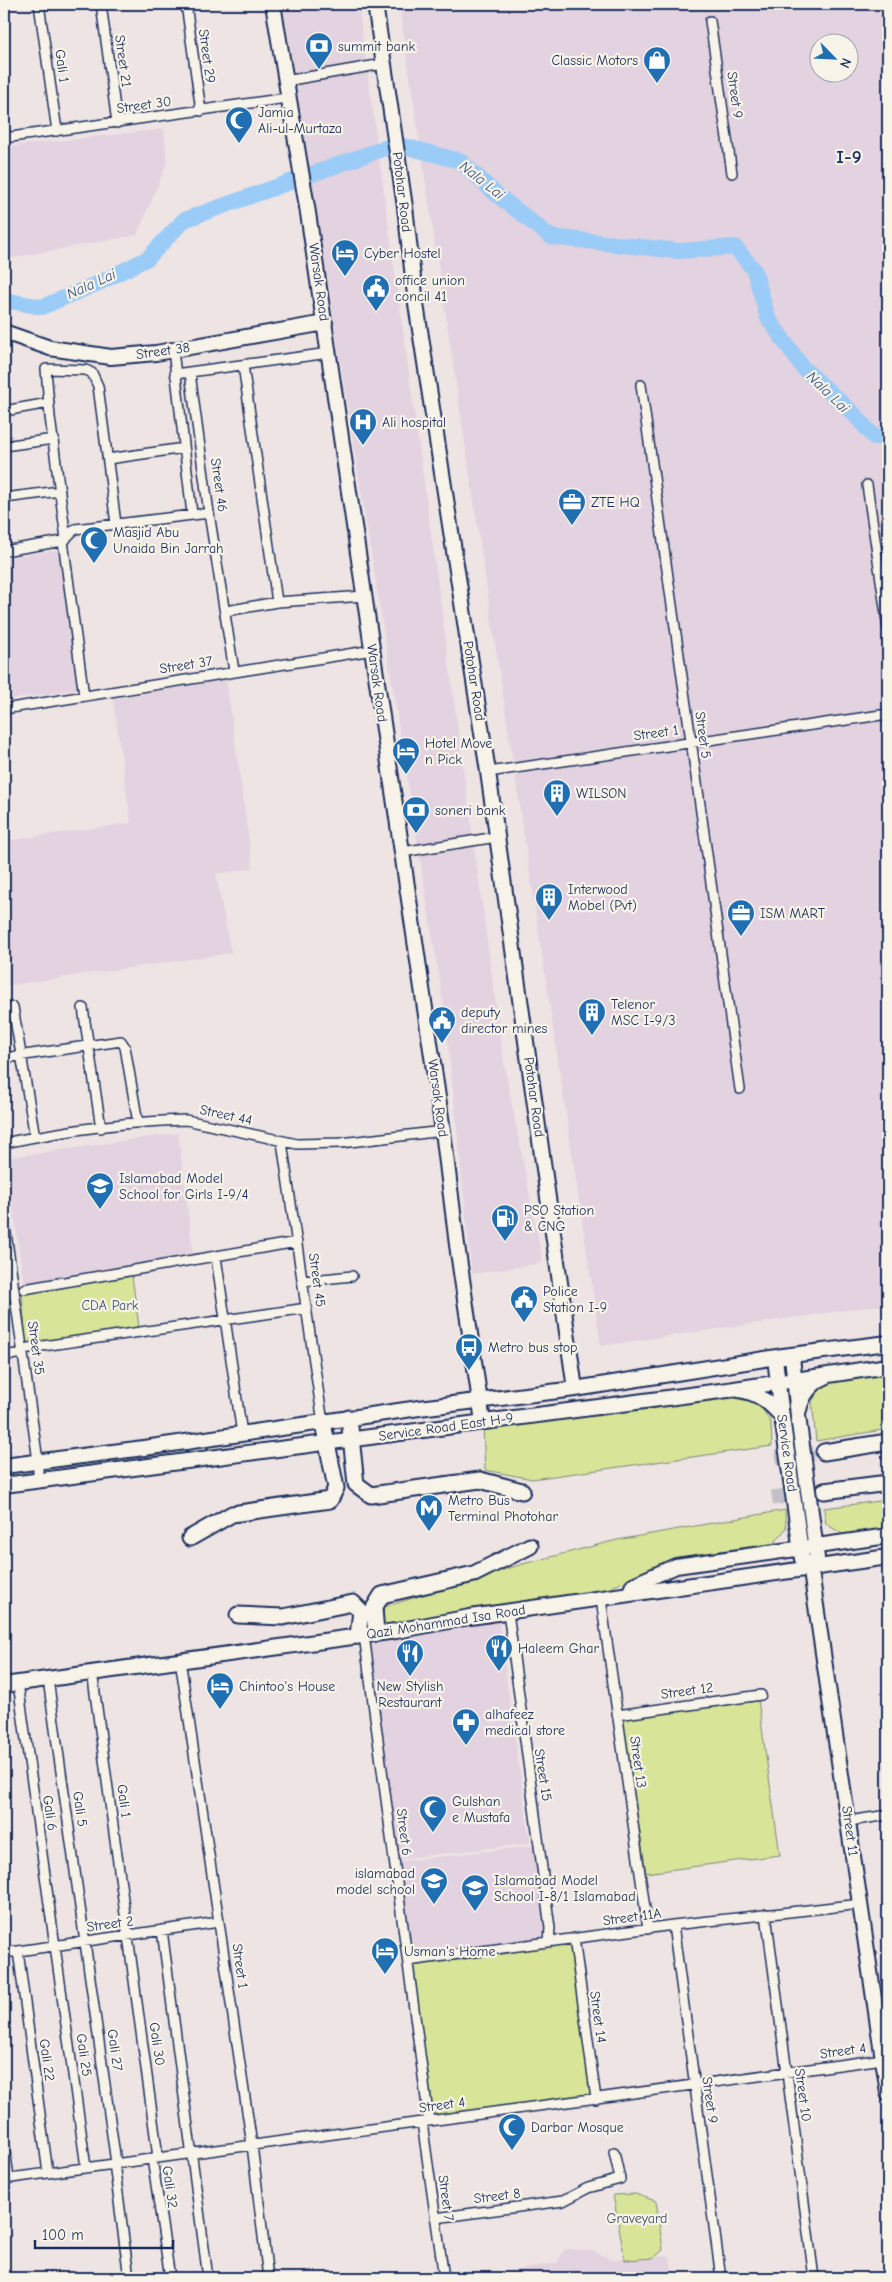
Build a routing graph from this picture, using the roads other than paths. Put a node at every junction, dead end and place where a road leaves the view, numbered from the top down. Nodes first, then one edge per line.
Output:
1 (39, 4) edge
2 (101, 4) edge
3 (186, 4) edge
4 (273, 4) edge
5 (375, 4) edge
6 (710, 21) dead end
7 (383, 64) junction
8 (285, 81) junction
9 (287, 98) junction
10 (201, 111) junction
11 (117, 123) junction
12 (57, 131) junction
13 (4, 138) edge
14 (732, 173) dead end
15 (325, 323) junction
16 (4, 332) edge
17 (173, 350) junction
18 (329, 354) junction
19 (243, 365) junction
20 (190, 373) junction
21 (175, 374) junction
22 (641, 384) dead end
23 (49, 403) junction
24 (4, 411) edge
25 (54, 440) junction
26 (4, 446) edge
27 (184, 448) junction
28 (108, 459) junction
29 (868, 485) dead end
30 (60, 491) junction
31 (4, 498) edge
32 (209, 512) junction
33 (192, 514) junction
34 (116, 524) junction
35 (64, 540) junction
36 (4, 551) edge
37 (365, 596) junction
38 (277, 602) junction
39 (226, 611) junction
40 (888, 628) edge
41 (373, 650) junction
42 (234, 671) junction
43 (84, 696) junction
44 (4, 709) edge
45 (888, 714) edge
46 (690, 742) junction
47 (488, 772) junction
48 (497, 837) junction
49 (402, 852) junction
50 (13, 1007) dead end
51 (83, 1008) dead end
52 (88, 1045) junction
53 (22, 1056) junction
54 (4, 1058) edge
55 (740, 1089) dead end
56 (138, 1123) junction
57 (101, 1128) junction
58 (443, 1131) junction
59 (35, 1137) junction
60 (282, 1142) junction
61 (4, 1143) edge
62 (4, 1219) edge
63 (298, 1242) junction
64 (216, 1257) junction
65 (352, 1276) dead end
66 (303, 1282) junction
67 (24, 1289) dead end
68 (14, 1294) junction
69 (4, 1295) edge
70 (307, 1308) junction
71 (225, 1321) junction
72 (888, 1343) edge
73 (22, 1351) junction
74 (4, 1356) edge
75 (783, 1357) junction
76 (888, 1366) edge
77 (834, 1374) junction
78 (794, 1380) junction
79 (778, 1382) junction
80 (575, 1389) junction
81 (728, 1390) junction
82 (480, 1400) junction
83 (798, 1416) junction
84 (782, 1417) junction
85 (349, 1418) junction
86 (482, 1422) junction
87 (323, 1423) junction
88 (242, 1434) junction
89 (352, 1440) junction
90 (888, 1442) edge
91 (328, 1443) junction
92 (144, 1448) junction
93 (824, 1452) tunnel mouth
94 (38, 1461) junction
95 (4, 1466) edge
96 (147, 1468) junction
97 (38, 1480) junction
98 (888, 1483) edge
99 (4, 1485) edge
100 (522, 1491) dead end
101 (824, 1491) tunnel mouth
102 (888, 1536) edge
103 (190, 1538) dead end
104 (816, 1545) junction
105 (530, 1546) dead end
106 (800, 1548) junction
107 (888, 1557) edge
108 (810, 1567) junction
109 (629, 1594) junction
110 (601, 1599) junction
111 (508, 1612) junction
112 (238, 1615) dead end
113 (366, 1635) junction
114 (180, 1659) junction
115 (92, 1671) junction
116 (48, 1679) junction
117 (18, 1683) junction
118 (4, 1685) edge
119 (761, 1695) dead end
120 (617, 1715) junction
121 (888, 1815) edge
122 (849, 1821) junction
123 (861, 1904) junction
124 (766, 1914) junction
125 (219, 1922) junction
126 (673, 1925) junction
127 (162, 1930) junction
128 (648, 1930) junction
129 (128, 1935) junction
130 (574, 1938) junction
131 (85, 1942) junction
132 (548, 1942) junction
133 (55, 1946) junction
134 (18, 1951) junction
135 (4, 1953) edge
136 (408, 1961) junction
137 (883, 2059) junction
138 (786, 2073) junction
139 (694, 2084) junction
140 (888, 2093) edge
141 (596, 2098) junction
142 (425, 2122) junction
143 (4, 2142) edge
144 (252, 2145) junction
145 (192, 2152) junction
146 (614, 2152) dead end
147 (155, 2158) junction
148 (115, 2163) junction
149 (86, 2167) junction
150 (48, 2173) junction
151 (6, 2179) edge
152 (435, 2218) junction
153 (129, 2278) edge
154 (170, 2278) edge
155 (208, 2278) edge
156 (268, 2278) edge
157 (444, 2278) edge
158 (721, 2278) edge
159 (814, 2278) edge

1 - 12 street, Gali 1
2 - 11 street, Street 21
3 - 10 street, Street 29
4 - 8 street, Warsak Road
5 - 7 street, Potohar Road
6 - 14 street, Street 9
7 - 8 street
7 - 47 street, Potohar Road
8 - 9 street, Warsak Road
9 - 10 street, Street 30
9 - 15 street, Warsak Road
10 - 11 street, Street 30
11 - 12 street, Street 30
12 - 13 street, Street 30
15 - 17 street, Street 38
15 - 18 street, Warsak Road
16 - 17 street, Street 38
17 - 21 street
18 - 19 street
18 - 37 street, Warsak Road
19 - 20 street
19 - 38 street
20 - 21 street
20 - 32 street, Street 46
21 - 27 street
22 - 46 street, Street 5
23 - 24 street
23 - 25 street
23 - 28 street
25 - 26 street
25 - 30 street
27 - 28 street
27 - 33 street
28 - 34 street
29 - 40 street
30 - 31 street
30 - 35 street
32 - 33 street
32 - 39 street, Street 46
33 - 34 street
34 - 35 street
35 - 36 street
35 - 43 street
37 - 38 street
37 - 41 street, Warsak Road
38 - 39 street
39 - 42 street, Street 46
41 - 42 street, Street 37
41 - 49 street, Warsak Road
42 - 43 street, Street 37
43 - 44 street, Street 37
45 - 46 street, Street 1
46 - 47 street, Street 1
46 - 55 street, Street 5
47 - 48 street, Potohar Road
48 - 49 street
48 - 80 street, Potohar Road
49 - 58 street, Warsak Road
50 - 53 street
51 - 52 street
52 - 53 street
52 - 56 street
52 - 57 street
53 - 54 street
53 - 59 street
56 - 57 street, Street 44
56 - 60 street, Street 44
57 - 59 street, Street 44
58 - 60 street, Street 44
58 - 82 street, Warsak Road
59 - 61 street, Street 44
60 - 63 street, Street 45
62 - 68 street, Street 35
63 - 64 street
63 - 66 street, Street 45
64 - 67 street
64 - 71 street
65 - 66 street
66 - 70 street, Street 45
68 - 69 street
68 - 73 street, Street 35
70 - 71 street
70 - 87 street, Street 45
71 - 73 street
71 - 88 street
72 - 75 street, Service Road East H-9
73 - 74 street
73 - 94 street, Street 35
75 - 78 street, Service Road
75 - 79 street, Service Road
75 - 80 street, Service Road East H-9
76 - 77 street, Service Road East H-9
77 - 78 street, Service Road East H-9
77 - 83 street
78 - 79 street, Service Road East H-9
78 - 83 street, Service Road
79 - 81 street, Service Road East H-9
79 - 84 street, Service Road
80 - 82 street, Service Road East H-9
81 - 84 street
81 - 86 street, Service Road East H-9
82 - 85 street, Service Road East H-9
82 - 86 street, Warsak Road
83 - 104 street, Service Road, bridge
84 - 106 street, Service Road, bridge
85 - 87 street, Service Road East H-9
85 - 89 main road
86 - 89 street, Service Road East H-9
87 - 88 street, Service Road East H-9
87 - 91 main road
88 - 92 street, Service Road East H-9
89 - 91 street, Service Road East H-9
89 - 100 main road
90 - 93 main road
91 - 96 street, Service Road East H-9
91 - 103 main road
92 - 94 street, Service Road East H-9
92 - 96 street
94 - 95 street, Service Road East H-9
94 - 97 street, Street 35
96 - 97 street, Service Road East H-9
97 - 99 street, Service Road East H-9
98 - 101 main road
102 - 104 street
104 - 106 street
104 - 108 street, Service Road
105 - 113 main road
106 - 108 street, Service Road
106 - 109 street
107 - 108 street, Qazi Mohammad Isa Road
108 - 109 street, Qazi Mohammad Isa Road
108 - 122 street, Street 11
109 - 110 street, Qazi Mohammad Isa Road
110 - 111 street, Qazi Mohammad Isa Road
110 - 120 street, Street 13
111 - 113 street, Qazi Mohammad Isa Road
111 - 132 street, Street 15
112 - 113 main road
113 - 114 street, Qazi Mohammad Isa Road
113 - 136 street, Street 6
114 - 115 street, Qazi Mohammad Isa Road
114 - 125 street, Street 1
115 - 116 street, Qazi Mohammad Isa Road
115 - 129 street, Gali 1
116 - 117 street, Qazi Mohammad Isa Road
116 - 131 street, Gali 5
117 - 118 street, Qazi Mohammad Isa Road
117 - 133 street, Gali 6
119 - 120 street, Street 12
120 - 128 street, Street 13
121 - 122 street
122 - 123 street, Street 11
123 - 124 street, Street 11A
123 - 137 street, Street 11
124 - 126 street, Street 11A
124 - 138 street, Street 10
125 - 127 street, Street 2
125 - 144 street, Street 1
126 - 128 street, Street 11A
126 - 139 street, Street 9
127 - 129 street, Street 2
127 - 145 street
128 - 130 street, Street 11A
129 - 131 street, Street 2
129 - 147 street, Gali 30
130 - 132 street, Street 11A
130 - 141 street, Street 14
131 - 133 street, Street 2
131 - 148 street, Gali 27
132 - 136 street, Street 11A
133 - 134 street, Street 2
133 - 149 street, Gali 25
134 - 135 street, Street 2
134 - 150 street, Gali 22
136 - 142 street, Street 6
137 - 138 street, Street 4
137 - 140 street, Street 11
138 - 139 street, Street 4
138 - 159 street, Street 10
139 - 141 street, Street 4
139 - 158 street, Street 9
141 - 142 street, Street 4
142 - 144 street, Street 4
142 - 152 street, Street 7
143 - 151 street
144 - 145 street, Street 4
144 - 156 street, Street 1
145 - 147 street, Street 4
145 - 155 street
146 - 152 street, Street 8
147 - 148 street, Street 4
147 - 154 street, Gali 32
148 - 149 street, Street 4
148 - 153 street
149 - 150 street, Street 4
150 - 151 street, Street 4
152 - 157 street, Street 7

